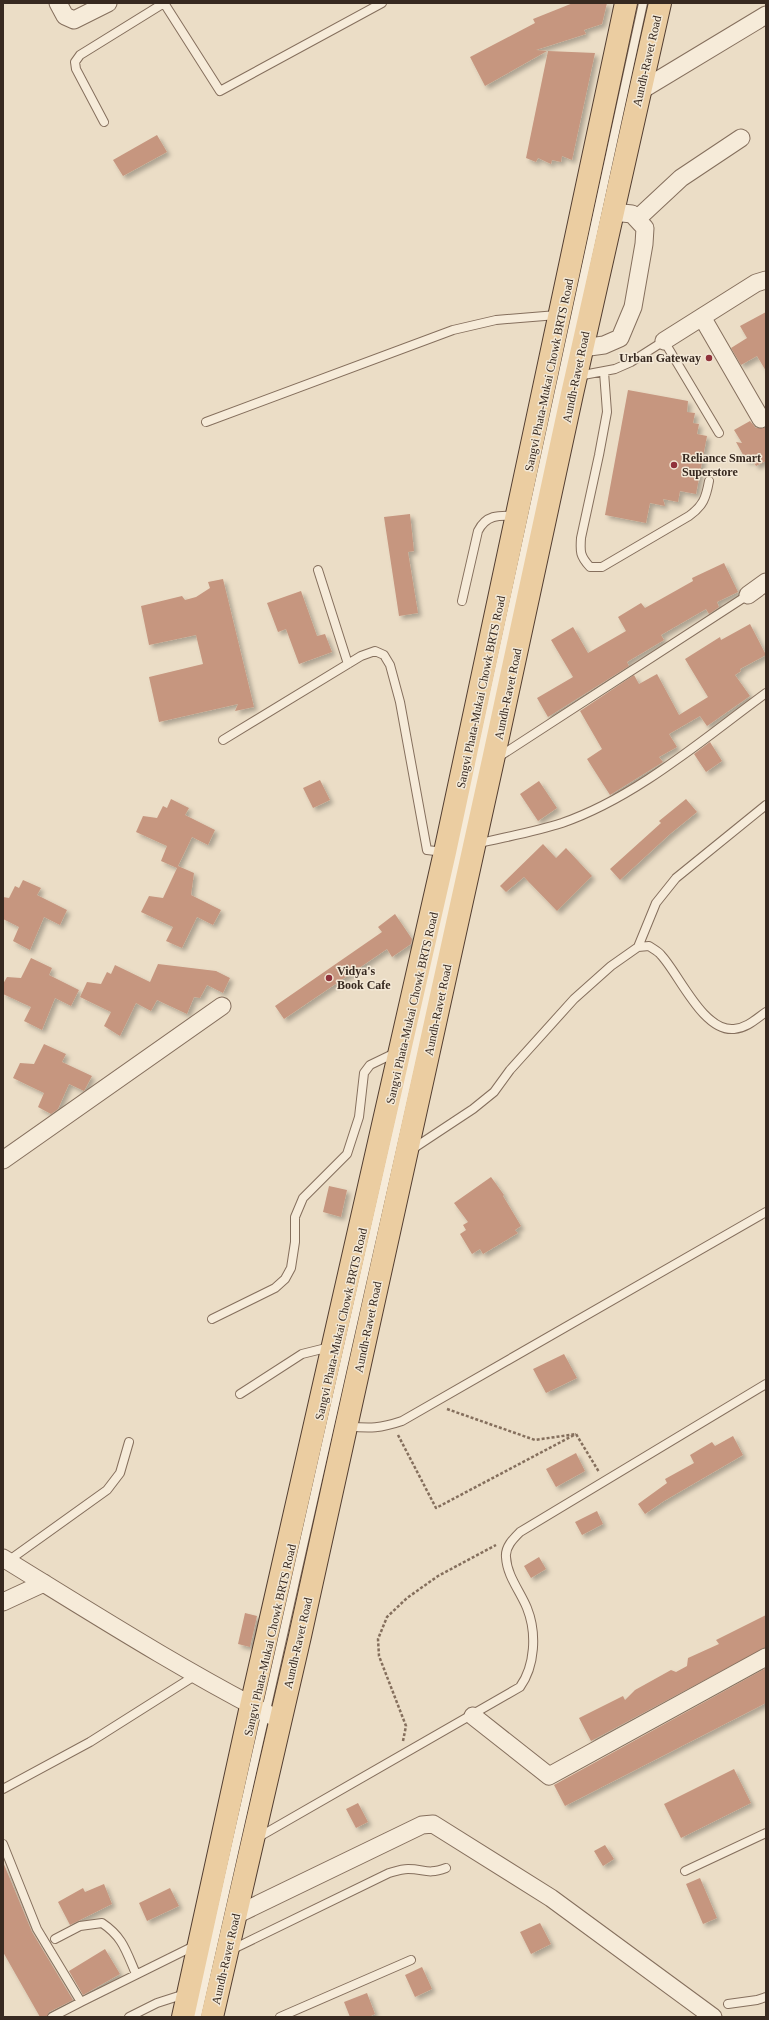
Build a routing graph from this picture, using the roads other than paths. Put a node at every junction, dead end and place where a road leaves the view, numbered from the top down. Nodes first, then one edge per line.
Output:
1 (58, 3) edge
2 (108, 3) edge
3 (164, 3) edge
4 (382, 3) edge
5 (626, 3) edge
6 (643, 3) edge
7 (660, 3) edge
8 (766, 16) edge
9 (640, 91) junction
10 (104, 122) dead end
11 (741, 138) dead end
12 (613, 212) junction
13 (637, 219) junction
14 (766, 280) edge
15 (560, 315) junction
16 (702, 317) junction
17 (664, 341) junction
18 (582, 348) junction
19 (604, 372) junction
20 (576, 377) junction
21 (760, 419) dead end
22 (206, 422) dead end
23 (719, 432) dead end
24 (709, 481) dead end
25 (518, 516) junction
26 (318, 570) dead end
27 (766, 582) edge
28 (748, 595) joint
29 (462, 601) dead end
30 (348, 664) junction
31 (766, 692) edge
32 (223, 740) dead end
33 (493, 760) junction
34 (766, 805) edge
35 (460, 848) junction
36 (638, 947) junction
37 (222, 1006) dead end
38 (766, 1012) edge
39 (400, 1050) junction
40 (407, 1153) junction
41 (3, 1160) edge
42 (766, 1212) edge
43 (212, 1319) dead end
44 (333, 1346) junction
45 (766, 1384) edge
46 (240, 1394) dead end
47 (346, 1426) junction
48 (129, 1442) dead end
49 (5, 1560) edge
50 (44, 1583) junction
51 (3, 1602) edge
52 (766, 1657) edge
53 (196, 1675) junction
54 (266, 1713) junction
55 (473, 1716) junction
56 (3, 1789) edge
57 (766, 1833) edge
58 (253, 1841) junction
59 (3, 1844) edge
60 (446, 1868) dead end
61 (685, 1871) dead end
62 (236, 1916) junction
63 (55, 1939) dead end
64 (199, 1944) junction
65 (227, 1952) junction
66 (411, 1960) dead end
67 (136, 1974) junction
68 (188, 1994) junction
69 (766, 1997) edge
70 (81, 2002) junction
71 (728, 2004) dead end
72 (52, 2017) edge
73 (129, 2017) edge
74 (183, 2017) edge
75 (197, 2017) edge
76 (212, 2017) edge
77 (280, 2017) edge
78 (713, 2017) edge

1 - 2 street
3 - 4 lane
3 - 10 lane
5 - 15 main road, Aundh-Ravet Road
6 - 35 lane, Sangvi Phata-Mukai Chowk BRTS Road
7 - 9 main road, Aundh-Ravet Road
8 - 9 street
9 - 12 main road, Aundh-Ravet Road
11 - 13 street
12 - 13 street
12 - 18 main road, Aundh-Ravet Road
13 - 18 street
14 - 16 street
15 - 22 lane
15 - 25 main road, Aundh-Ravet Road
16 - 17 street
16 - 21 street
17 - 19 lane
17 - 23 lane
18 - 20 main road, Aundh-Ravet Road
19 - 20 lane
19 - 24 lane
20 - 33 main road, Aundh-Ravet Road
25 - 29 lane
25 - 35 main road, Aundh-Ravet Road
26 - 30 lane
27 - 28 street
28 - 33 lane
30 - 32 lane
30 - 35 lane
31 - 35 lane
33 - 35 main road, Aundh-Ravet Road
34 - 36 lane
35 - 39 main road, Aundh-Ravet Road
35 - 40 main road, Aundh-Ravet Road
35 - 54 lane, Sangvi Phata-Mukai Chowk BRTS Road
36 - 38 lane
36 - 40 lane
37 - 41 street
39 - 43 lane
39 - 44 main road, Aundh-Ravet Road
40 - 47 main road, Aundh-Ravet Road
42 - 47 lane
44 - 46 lane
44 - 54 main road, Aundh-Ravet Road
45 - 55 lane
47 - 54 main road, Aundh-Ravet Road
48 - 49 lane
49 - 50 street
50 - 51 street
50 - 53 street
52 - 55 street
53 - 54 street
53 - 56 lane
54 - 58 main road, Aundh-Ravet Road
54 - 64 main road, Aundh-Ravet Road
54 - 75 lane, Sangvi Phata-Mukai Chowk BRTS Road
55 - 58 lane
57 - 61 lane
58 - 62 main road, Aundh-Ravet Road
59 - 70 lane
60 - 65 lane
62 - 65 main road, Aundh-Ravet Road
62 - 78 street
63 - 67 lane
64 - 67 lane
64 - 68 main road, Aundh-Ravet Road
65 - 76 main road, Aundh-Ravet Road
66 - 77 lane
67 - 70 lane
68 - 73 lane
68 - 74 main road, Aundh-Ravet Road
69 - 71 lane
70 - 72 lane

